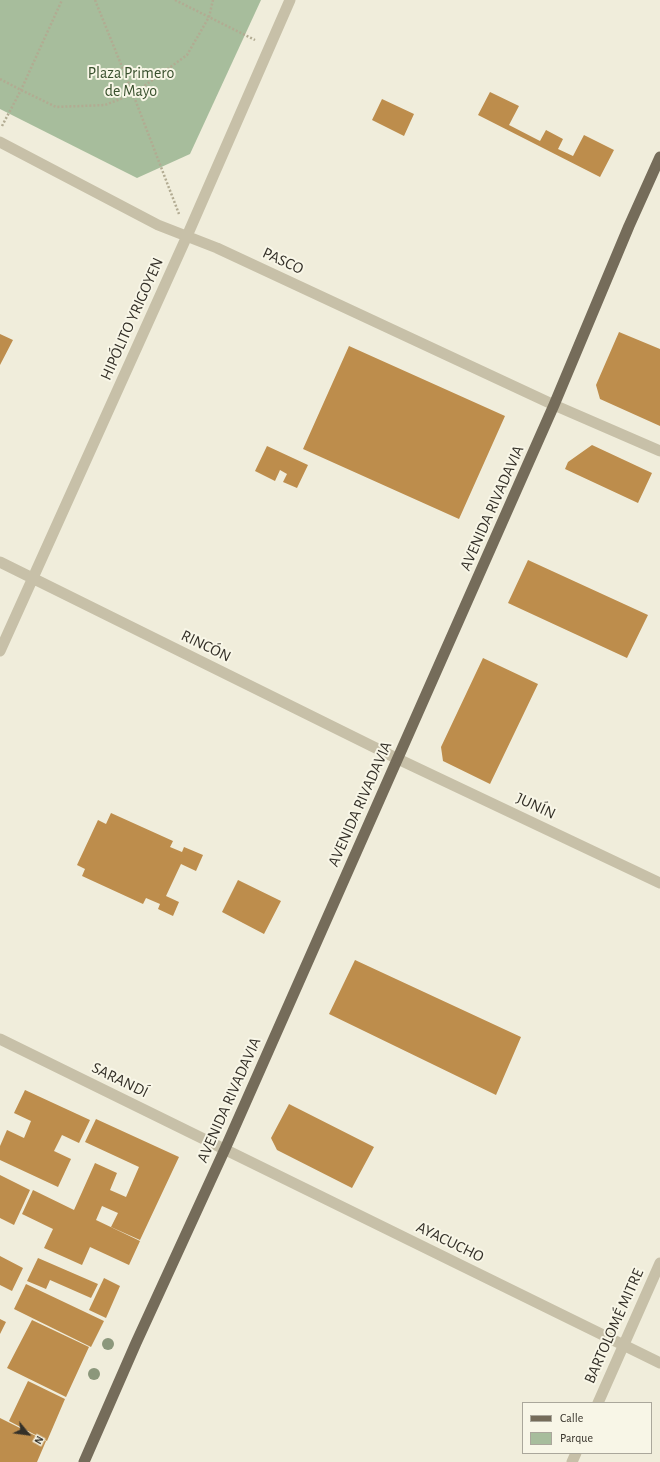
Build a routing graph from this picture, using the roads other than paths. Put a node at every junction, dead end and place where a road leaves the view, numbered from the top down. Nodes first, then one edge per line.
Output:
1 (290, 0) edge
2 (0, 142) edge
3 (660, 157) edge
4 (187, 236) junction
5 (554, 405) junction
6 (660, 451) edge
7 (0, 562) edge
8 (33, 578) junction
9 (0, 651) edge
10 (398, 759) junction
11 (660, 883) edge
12 (0, 1040) edge
13 (225, 1149) junction
14 (660, 1263) edge
15 (624, 1345) junction
16 (660, 1363) edge
17 (598, 1402) edge
18 (84, 1462) edge

1 - 4 street, HIPÓLITO YRIGOYEN
2 - 4 street, PASCO
3 - 5 main road, AVENIDA RIVADAVIA
4 - 5 street, PASCO
4 - 8 street, HIPÓLITO YRIGOYEN
5 - 6 street, PASCO
5 - 10 main road, AVENIDA RIVADAVIA
7 - 8 street, RINCÓN
8 - 9 street, HIPÓLITO YRIGOYEN
8 - 10 street, RINCÓN
10 - 11 street, JUNÍN
10 - 13 main road, AVENIDA RIVADAVIA
12 - 13 street, SARANDÍ
13 - 15 street, AYACUCHO
13 - 18 main road, AVENIDA RIVADAVIA
14 - 15 street, BARTOLOMÉ MITRE
15 - 16 street, AYACUCHO
15 - 17 street, BARTOLOMÉ MITRE

